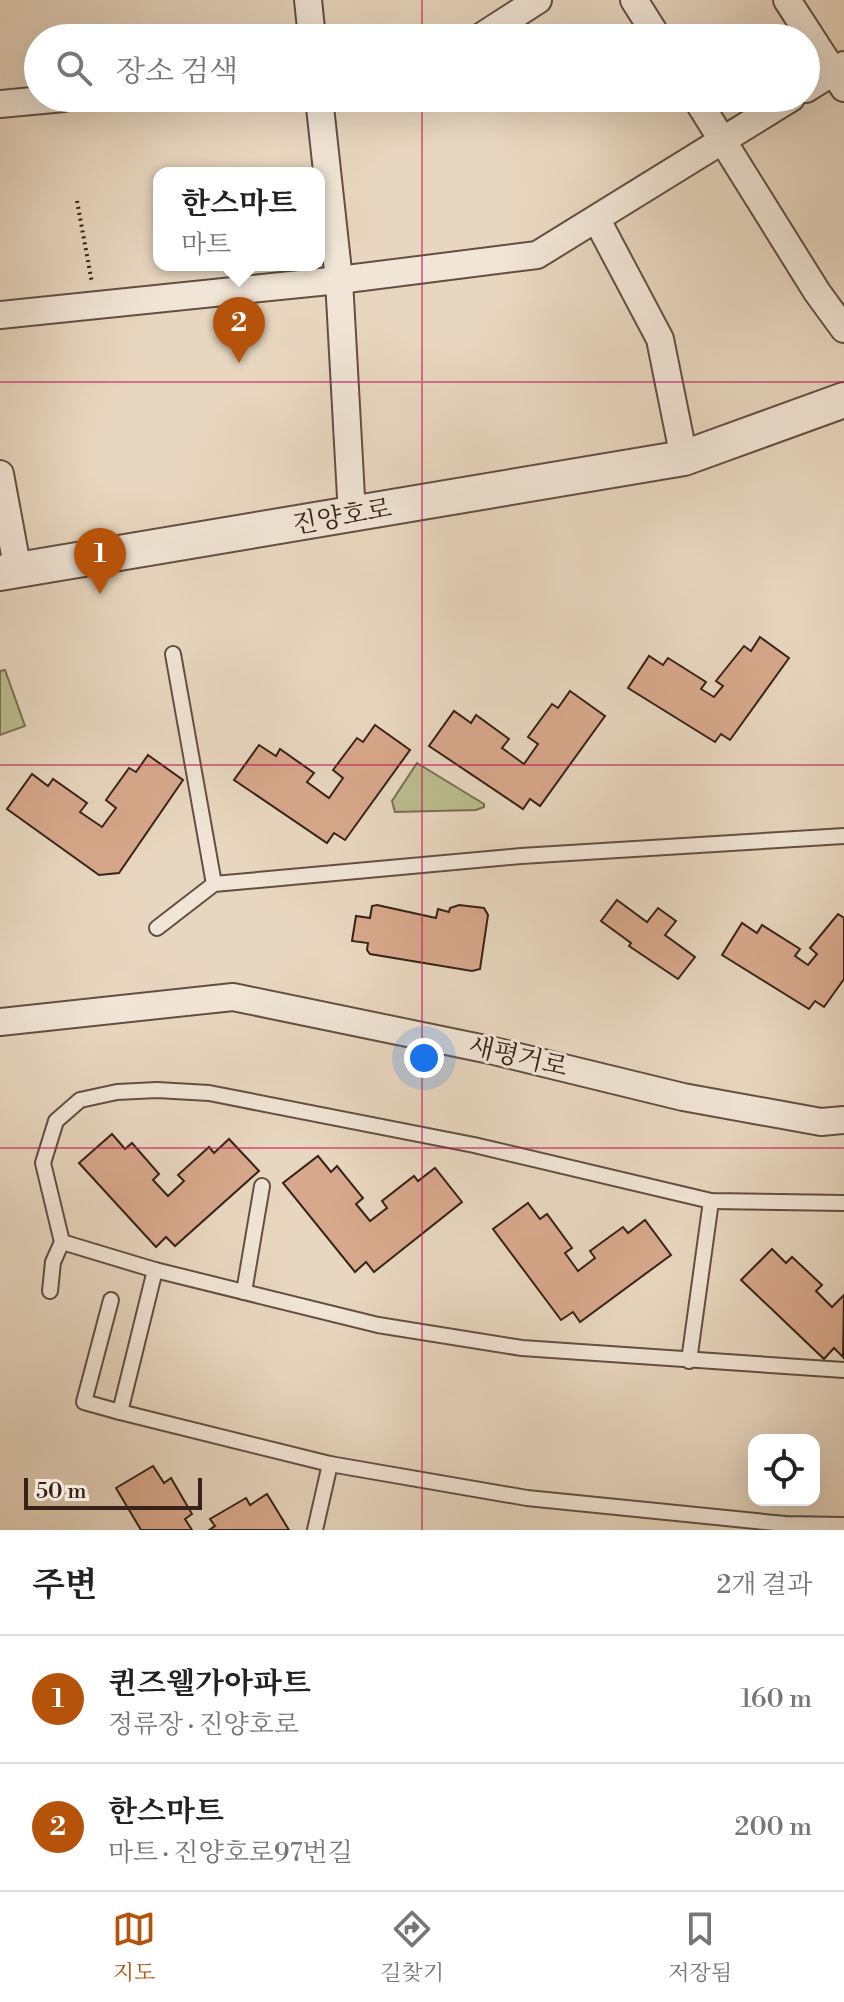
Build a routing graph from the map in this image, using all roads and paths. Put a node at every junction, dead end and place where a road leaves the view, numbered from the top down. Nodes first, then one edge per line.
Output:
1 (308, 0) edge
2 (538, 0) edge
3 (634, 0) edge
4 (787, 0) edge
5 (311, 24) edge
6 (501, 24) edge
7 (649, 24) edge
8 (804, 24) edge
9 (820, 47) edge
10 (840, 75) edge
11 (820, 83) edge
12 (24, 102) edge
13 (0, 104) edge
14 (321, 112) edge
15 (705, 112) edge
16 (769, 112) edge
17 (723, 141) junction
18 (77, 201) dead end
19 (597, 220) junction
20 (339, 280) junction
21 (96, 305) junction
22 (0, 315) edge
23 (844, 329) edge
24 (844, 400) edge
25 (684, 458) junction
26 (0, 474) edge
27 (352, 515) junction
28 (9, 572) edge
29 (173, 654) dead end
30 (844, 836) edge
31 (214, 884) junction
32 (157, 928) dead end
33 (0, 1022) edge
34 (844, 1120) edge
35 (262, 1186) dead end
36 (711, 1201) junction
37 (844, 1203) edge
38 (62, 1242) junction
39 (155, 1270) junction
40 (50, 1291) dead end
41 (244, 1292) junction
42 (111, 1300) dead end
43 (689, 1361) junction
44 (844, 1370) edge
45 (120, 1412) junction
46 (330, 1464) junction
47 (844, 1525) edge
48 (315, 1530) edge

1 - 5 street
2 - 6 street
3 - 7 street
4 - 8 street
9 - 10 street
10 - 11 street
12 - 13 street
14 - 20 street
15 - 17 street
16 - 17 street
17 - 19 street
17 - 23 street
18 - 21 path
19 - 20 street
19 - 25 street
20 - 21 street
20 - 27 street
21 - 22 street
24 - 25 street, 진양호로
25 - 27 street, 진양호로
26 - 28 street
27 - 28 street, 진양호로
29 - 31 lane
30 - 31 lane
31 - 32 lane
33 - 34 street, 새평거로
35 - 41 lane
36 - 37 lane
36 - 38 lane
36 - 43 lane
38 - 39 lane
38 - 40 lane
39 - 41 lane
39 - 45 lane
41 - 43 lane
42 - 45 lane
43 - 44 lane
45 - 46 lane
46 - 47 lane
46 - 48 lane

